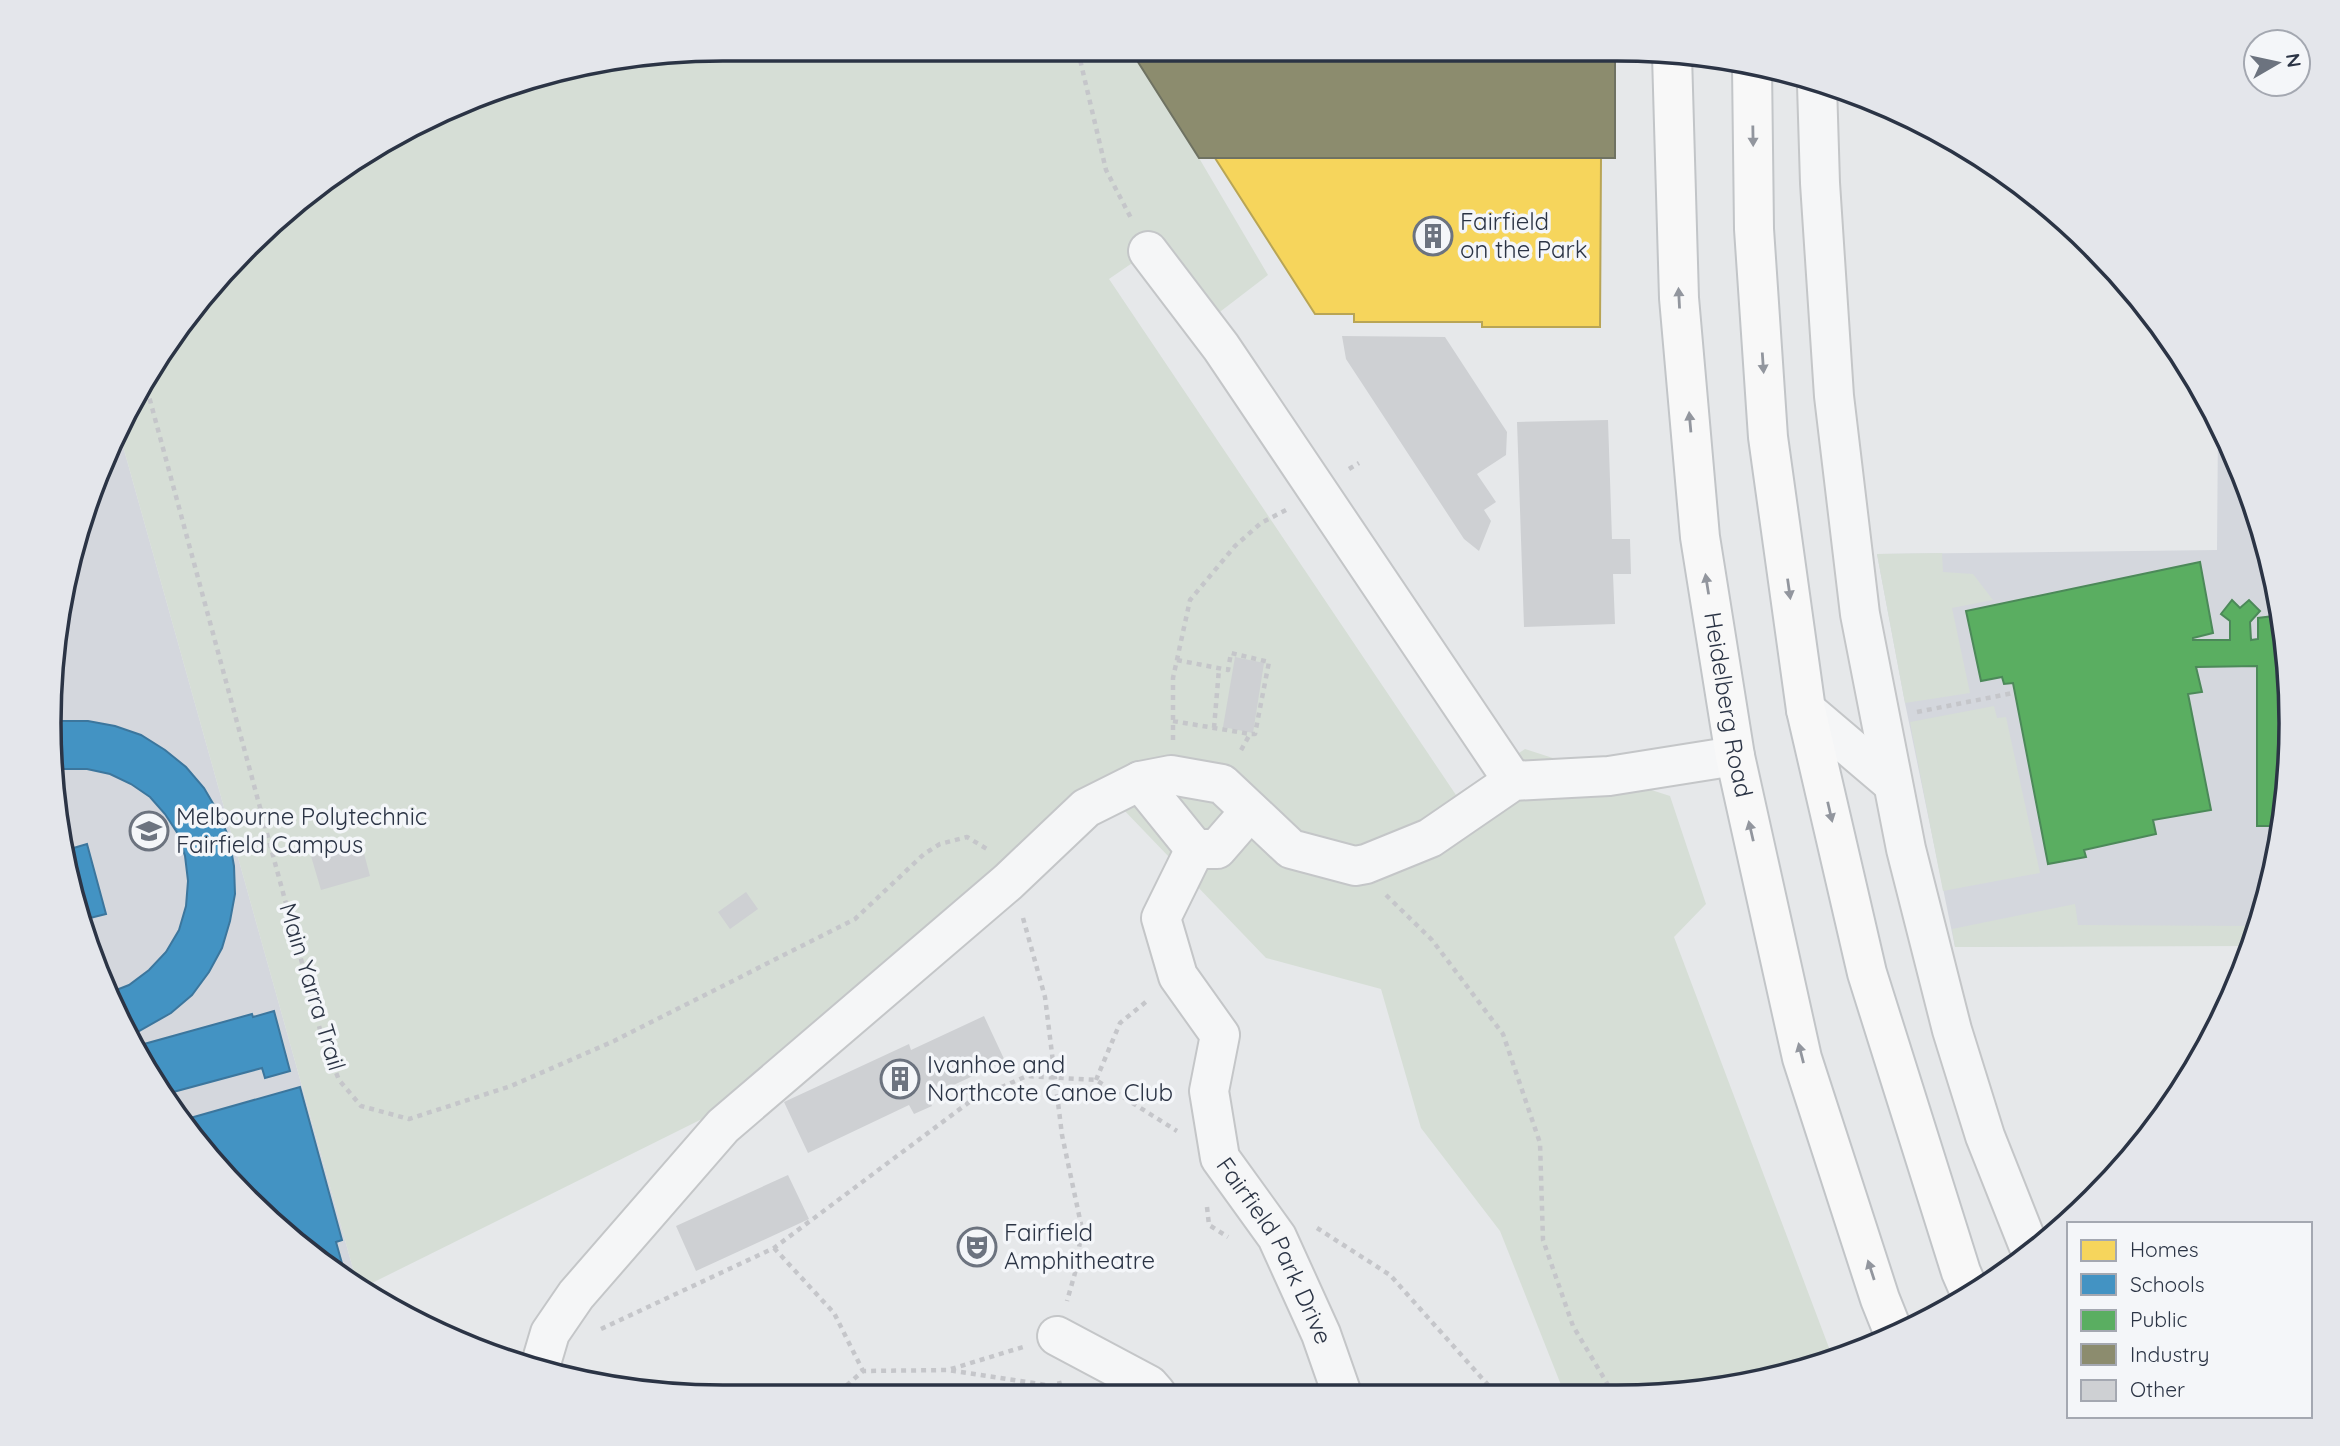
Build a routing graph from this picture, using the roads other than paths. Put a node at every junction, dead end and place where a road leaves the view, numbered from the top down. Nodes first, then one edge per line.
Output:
1 (1672, 64) edge
2 (1752, 75) edge
3 (1817, 92) edge
4 (1148, 251) road end
5 (1806, 710) junction
6 (1735, 756) junction
7 (1156, 778) junction
8 (1513, 781) junction
9 (1892, 783) junction
10 (1250, 811) junction
11 (1195, 849) junction
12 (2027, 1242) edge
13 (1966, 1285) edge
14 (1891, 1325) edge
15 (1057, 1336) road end
16 (542, 1360) dead end
17 (1149, 1385) edge
18 (1339, 1385) edge

6 -> 1 main road, Heidelberg Road
2 -> 5 main road
3 - 9 lane
4 - 8 lane
5 - 9 lane
5 -> 13 main road
6 - 8 lane
14 -> 6 main road, Heidelberg Road
7 - 10 lane
7 - 11 lane
7 - 16 lane
8 - 10 lane
9 - 12 lane
10 - 11 lane
11 - 18 lane, Fairfield Park Drive
15 - 17 lane

